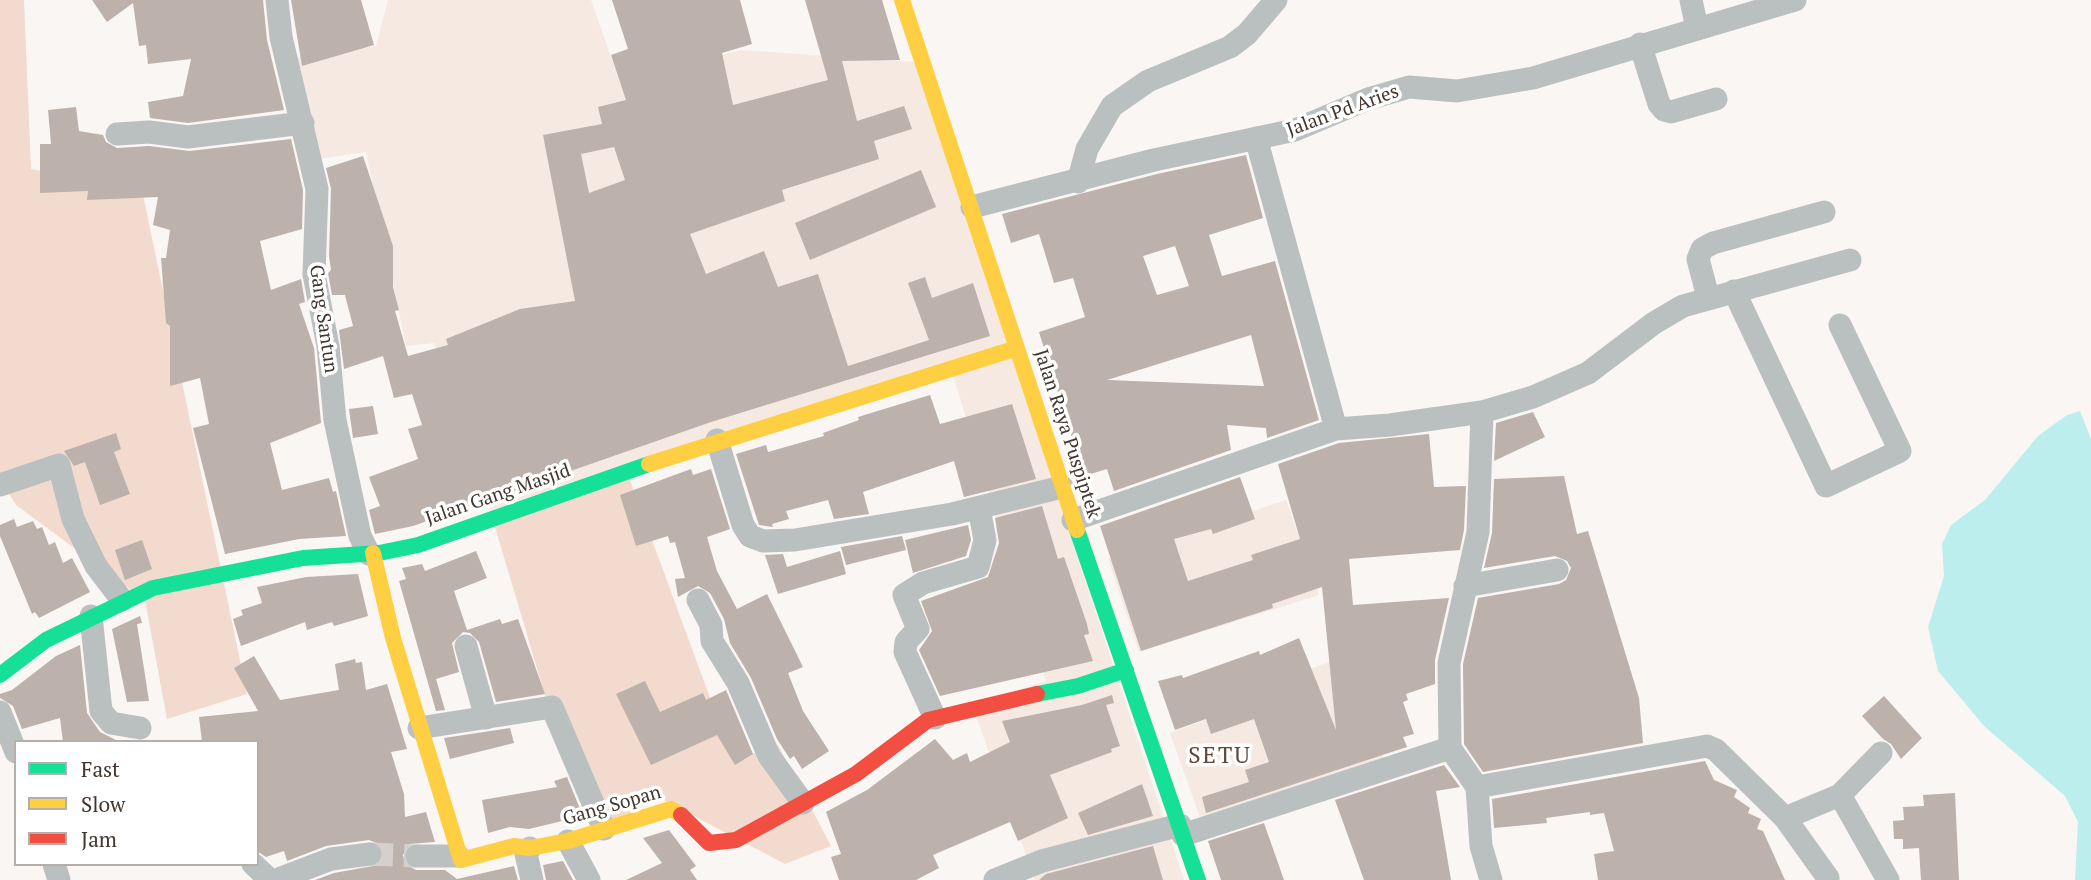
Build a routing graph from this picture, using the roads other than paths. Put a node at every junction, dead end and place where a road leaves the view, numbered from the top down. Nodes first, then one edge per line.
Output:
1 (277, 0) edge
2 (902, 0) edge
3 (1276, 0) edge
4 (1691, 0) edge
5 (1795, 0) edge
6 (1697, 28) junction
7 (1640, 44) junction
8 (1716, 99) dead end
9 (303, 123) junction
10 (117, 134) dead end
11 (1255, 138) junction
12 (1078, 182) junction
13 (971, 207) junction
14 (1824, 212) dead end
15 (1850, 260) dead end
16 (1734, 291) junction
17 (1708, 297) junction
18 (1840, 325) dead end
19 (1017, 348) junction
20 (1482, 412) junction
21 (1336, 429) junction
22 (717, 440) junction
23 (0, 485) edge
24 (1062, 487) junction
25 (979, 508) junction
26 (1073, 520) junction
27 (371, 553) junction
28 (1557, 570) dead end
29 (1465, 586) junction
30 (122, 600) junction
31 (698, 600) dead end
32 (90, 616) junction
33 (466, 646) dead end
34 (1126, 670) junction
35 (0, 675) edge
36 (0, 712) edge
37 (486, 718) junction
38 (935, 718) junction
39 (140, 728) dead end
40 (419, 728) junction
41 (14, 747) edge
42 (1450, 748) junction
43 (1881, 753) dead end
44 (1478, 787) junction
45 (1840, 795) junction
46 (803, 803) junction
47 (1785, 818) junction
48 (604, 828) junction
49 (1182, 830) junction
50 (568, 841) junction
51 (530, 848) junction
52 (370, 854) tunnel mouth
53 (417, 856) tunnel mouth
54 (457, 856) junction
55 (256, 866) edge
56 (1828, 878) dead end
57 (270, 880) edge
58 (276, 880) edge
59 (533, 880) edge
60 (589, 880) edge
61 (995, 880) edge
62 (1198, 880) edge
63 (1491, 880) edge
64 (1888, 880) edge

1 - 9 street, Gang Santun
2 - 13 street, Jalan Raya Puspiptek
3 - 12 street
4 - 6 street
5 - 6 street, Jalan Pd Aries
6 - 7 street, Jalan Pd Aries
7 - 8 street
7 - 11 street, Jalan Pd Aries
9 - 10 street
9 - 27 street, Gang Santun
11 - 12 street, Jalan Pd Aries
11 - 21 street
12 - 13 street, Jalan Pd Aries
13 - 19 street, Jalan Raya Puspiptek
14 - 17 street
15 - 16 street
16 - 17 street
16 - 18 street
17 - 20 street
19 - 22 street, Jalan Gang Masjid
19 - 24 street, Jalan Raya Puspiptek
20 - 21 street
20 - 29 street
21 - 26 street
22 - 25 street
22 - 27 street, Jalan Gang Masjid
23 - 30 street
24 - 25 street
24 - 26 street, Jalan Raya Puspiptek
25 - 38 street
26 - 34 street, Jalan Raya Puspiptek
27 - 30 street, Jalan Gang Masjid
27 - 40 street
28 - 29 street
29 - 42 street
30 - 32 street, Jalan Gang Masjid
31 - 46 street
32 - 35 street, Jalan Gang Masjid
32 - 39 street
33 - 37 street
34 - 38 street, Gang Sopan
34 - 49 street, Jalan Raya Puspiptek
36 - 41 street
37 - 40 street
37 - 48 street
38 - 46 street, Gang Sopan
40 - 54 street
42 - 44 street
42 - 49 street
43 - 45 street
44 - 47 street
44 - 63 street
45 - 47 street
45 - 64 street
46 - 48 street, Gang Sopan
47 - 56 street
48 - 50 street, Gang Sopan
49 - 61 street
49 - 62 street, Jalan Raya Puspiptek
50 - 51 street, Gang Sopan
50 - 60 street
51 - 54 street, Gang Sopan
51 - 59 street
52 - 58 street
53 - 54 street
55 - 57 street

